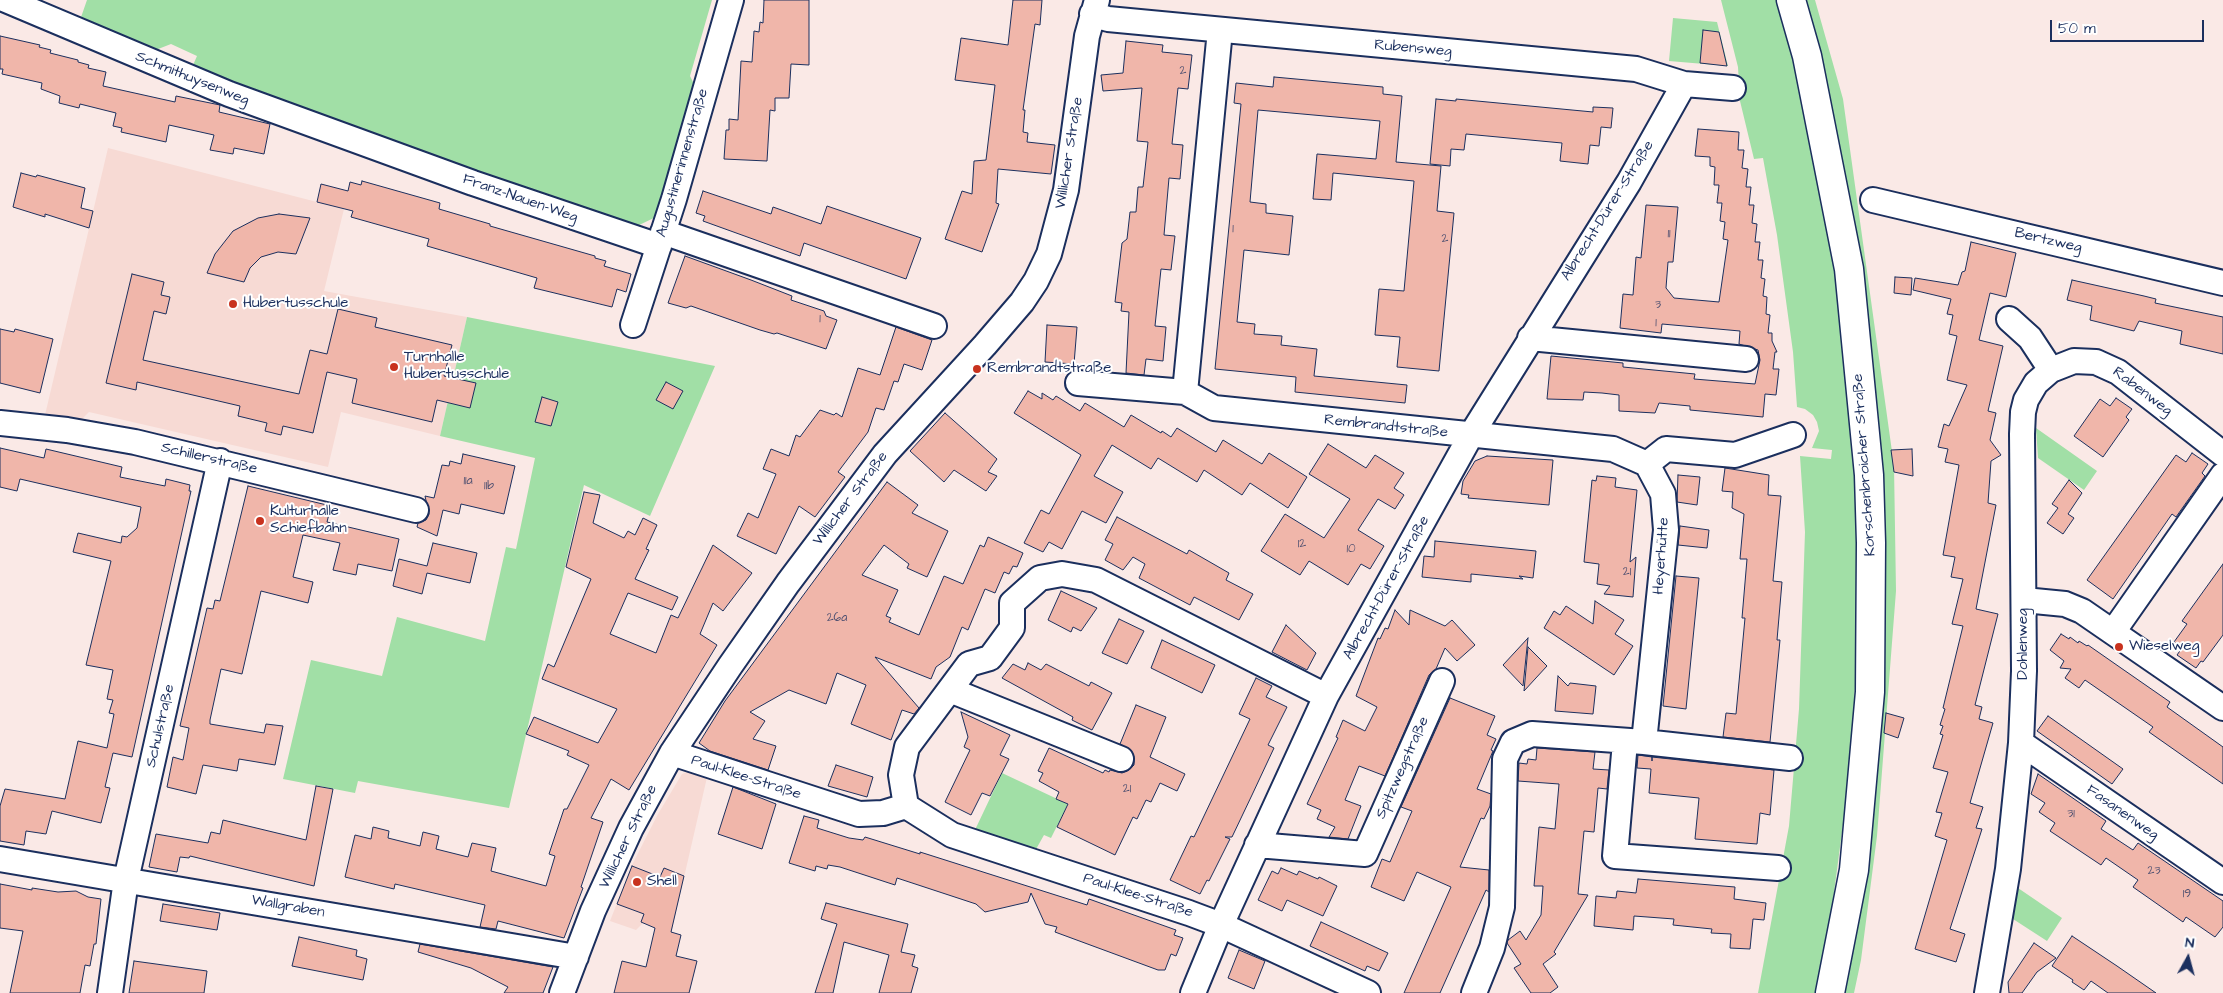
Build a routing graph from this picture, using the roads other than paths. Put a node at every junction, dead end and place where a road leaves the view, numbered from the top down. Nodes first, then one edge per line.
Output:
1 (6, 0) edge
2 (731, 0) edge
3 (1791, 0) edge
4 (1095, 7) edge
5 (1220, 30) junction
6 (1684, 84) junction
7 (1733, 88) dead end
8 (381, 150) joint
9 (1873, 200) dead end
10 (661, 239) junction
11 (2223, 283) edge
12 (2009, 319) dead end
13 (633, 325) dead end
14 (934, 326) dead end
15 (1530, 338) junction
16 (1746, 359) dead end
17 (2051, 370) junction
18 (1078, 383) dead end
19 (1185, 392) junction
20 (0, 423) edge
21 (1793, 435) dead end
22 (1471, 436) junction
23 (2223, 454) edge
24 (220, 461) junction
25 (1648, 464) junction
26 (2223, 475) edge
27 (416, 510) dead end
28 (2024, 600) junction
29 (2113, 632) junction
30 (1442, 681) dead end
31 (950, 690) junction
32 (1326, 696) junction
33 (2219, 698) edge
34 (1634, 742) junction
35 (2021, 743) junction
36 (672, 753) junction
37 (1790, 758) dead end
38 (1120, 760) dead end
39 (906, 806) junction
40 (1257, 845) junction
41 (0, 859) edge
42 (1778, 868) dead end
43 (126, 880) junction
44 (2223, 882) edge
45 (1221, 925) junction
46 (576, 957) junction
47 (110, 993) edge
48 (562, 993) edge
49 (1194, 993) edge
50 (1368, 993) edge
51 (1474, 993) edge
52 (1830, 993) edge
53 (1987, 993) edge

1 - 8 street, Schmithuysenweg
2 - 10 street, Augustinerinnenstraße
3 - 52 main road, Korschenbroicher Straße
4 - 5 street, Rubensweg
4 - 36 street, Willicher Straße
5 - 6 street, Rubensweg
5 - 19 street
6 - 7 street, Rubensweg
6 - 15 street, Albrecht-Dürer-Straße
8 - 10 street, Franz-Nauen-Weg
9 - 11 street, Bertzweg
10 - 13 street, Augustinerinnenstraße
10 - 14 street, Franz-Nauen-Weg
12 - 17 street
15 - 16 street
15 - 22 street, Albrecht-Dürer-Straße
17 - 23 street, Rabenweg
17 - 28 street, Dohlenweg
18 - 19 street, Rembrandtstraße
19 - 22 street, Rembrandtstraße
20 - 24 street, Schillerstraße
21 - 25 street
22 - 25 street
22 - 32 street, Albrecht-Dürer-Straße
24 - 27 street, Schillerstraße
24 - 43 street, Schulstraße
25 - 34 street, Heyerhütte
26 - 29 street
28 - 29 street
28 - 35 street, Dohlenweg
29 - 33 street
30 - 40 street, Spitzwegstraße
31 - 32 street
31 - 38 street
31 - 39 street
32 - 40 street, Albrecht-Dürer-Straße
34 - 37 street
34 - 42 street, Heyerhütte
34 - 51 street
35 - 44 street, Fasanenweg
35 - 53 street, Dohlenweg
36 - 39 street, Paul-Klee-Straße
36 - 46 street, Willicher Straße
39 - 45 street, Paul-Klee-Straße
40 - 45 street, Albrecht-Dürer-Straße
41 - 43 street, Wallgraben
43 - 46 street, Wallgraben
43 - 47 street, Schulstraße
45 - 49 street, Albrecht-Dürer-Straße
45 - 50 street, Paul-Klee-Straße
46 - 48 street, Willicher Straße

